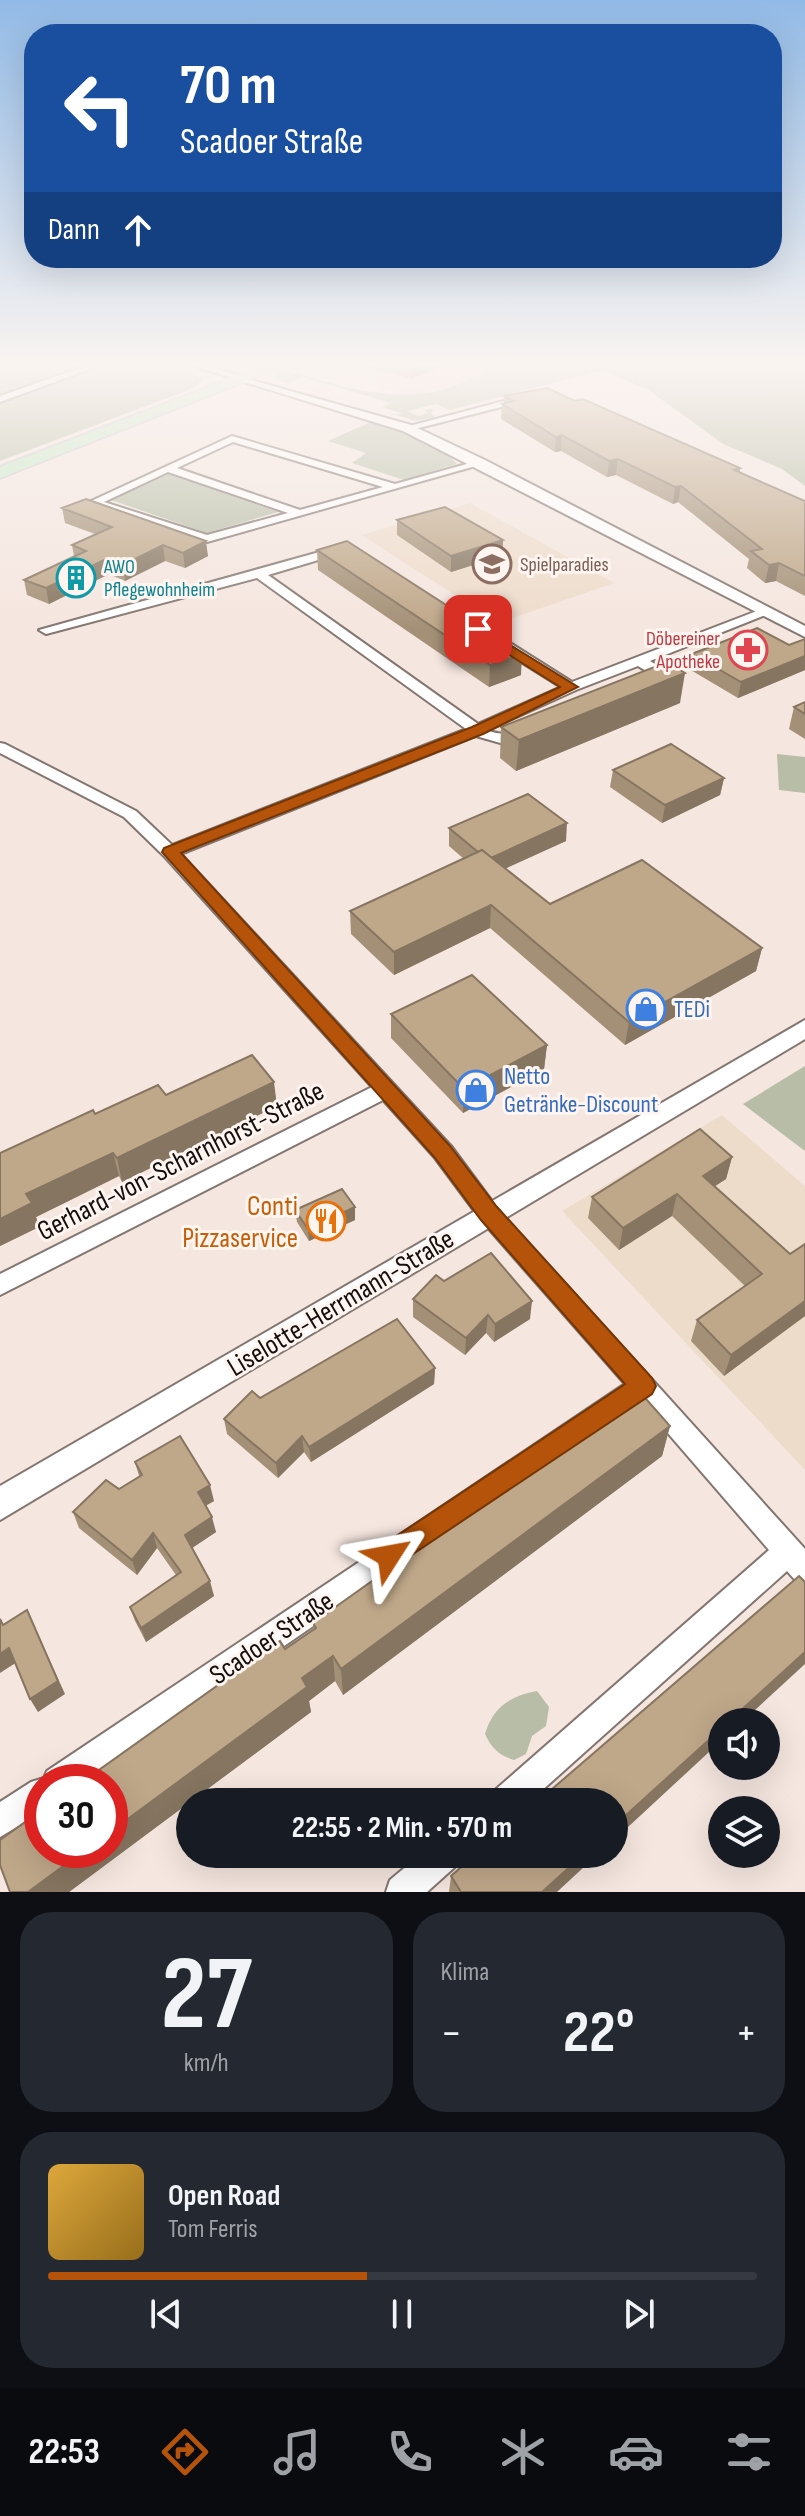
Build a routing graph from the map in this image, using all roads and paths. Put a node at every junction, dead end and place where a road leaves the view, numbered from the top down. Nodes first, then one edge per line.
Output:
1 (51, 453) edge
2 (202, 453) edge
3 (281, 453) edge
4 (460, 453) edge
5 (481, 463) junction
6 (169, 469) junction
7 (0, 473) edge
8 (392, 486) junction
9 (299, 513) junction
10 (353, 547) edge
11 (259, 574) junction
12 (767, 612) junction
13 (46, 630) dead end
14 (805, 632) edge
15 (486, 634) edge
16 (640, 661) junction
17 (652, 683) edge
18 (571, 687) junction
19 (537, 729) edge
20 (477, 730) junction
21 (0, 747) edge
22 (170, 852) junction
23 (805, 1028) edge
24 (386, 1089) junction
25 (489, 1214) junction
26 (0, 1285) edge
27 (643, 1386) junction
28 (0, 1504) edge
29 (797, 1561) edge
30 (85, 1764) edge
31 (522, 1788) edge
32 (24, 1805) edge
33 (0, 1821) edge
34 (430, 1868) edge
35 (402, 1892) edge

1 - 7 main road
2 - 6 street
3 - 8 street
4 - 5 street
5 - 8 street
5 - 12 street
6 - 9 street
6 - 9 street
8 - 9 street
10 - 11 street
11 - 13 street
11 - 20 street
12 - 14 street
12 - 16 street
15 - 18 street
16 - 17 street
16 - 18 street
18 - 20 street
19 - 20 street
20 - 22 street
21 - 22 street
22 - 24 street
23 - 25 street, Liselotte-Herrmann-Straße
24 - 25 street
24 - 26 street, Gerhard-von-Scharnhorst-Straße
25 - 27 street
25 - 28 street, Liselotte-Herrmann-Straße
27 - 29 street
27 - 30 street, Scadoer Straße
29 - 31 street
32 - 33 street
34 - 35 street

